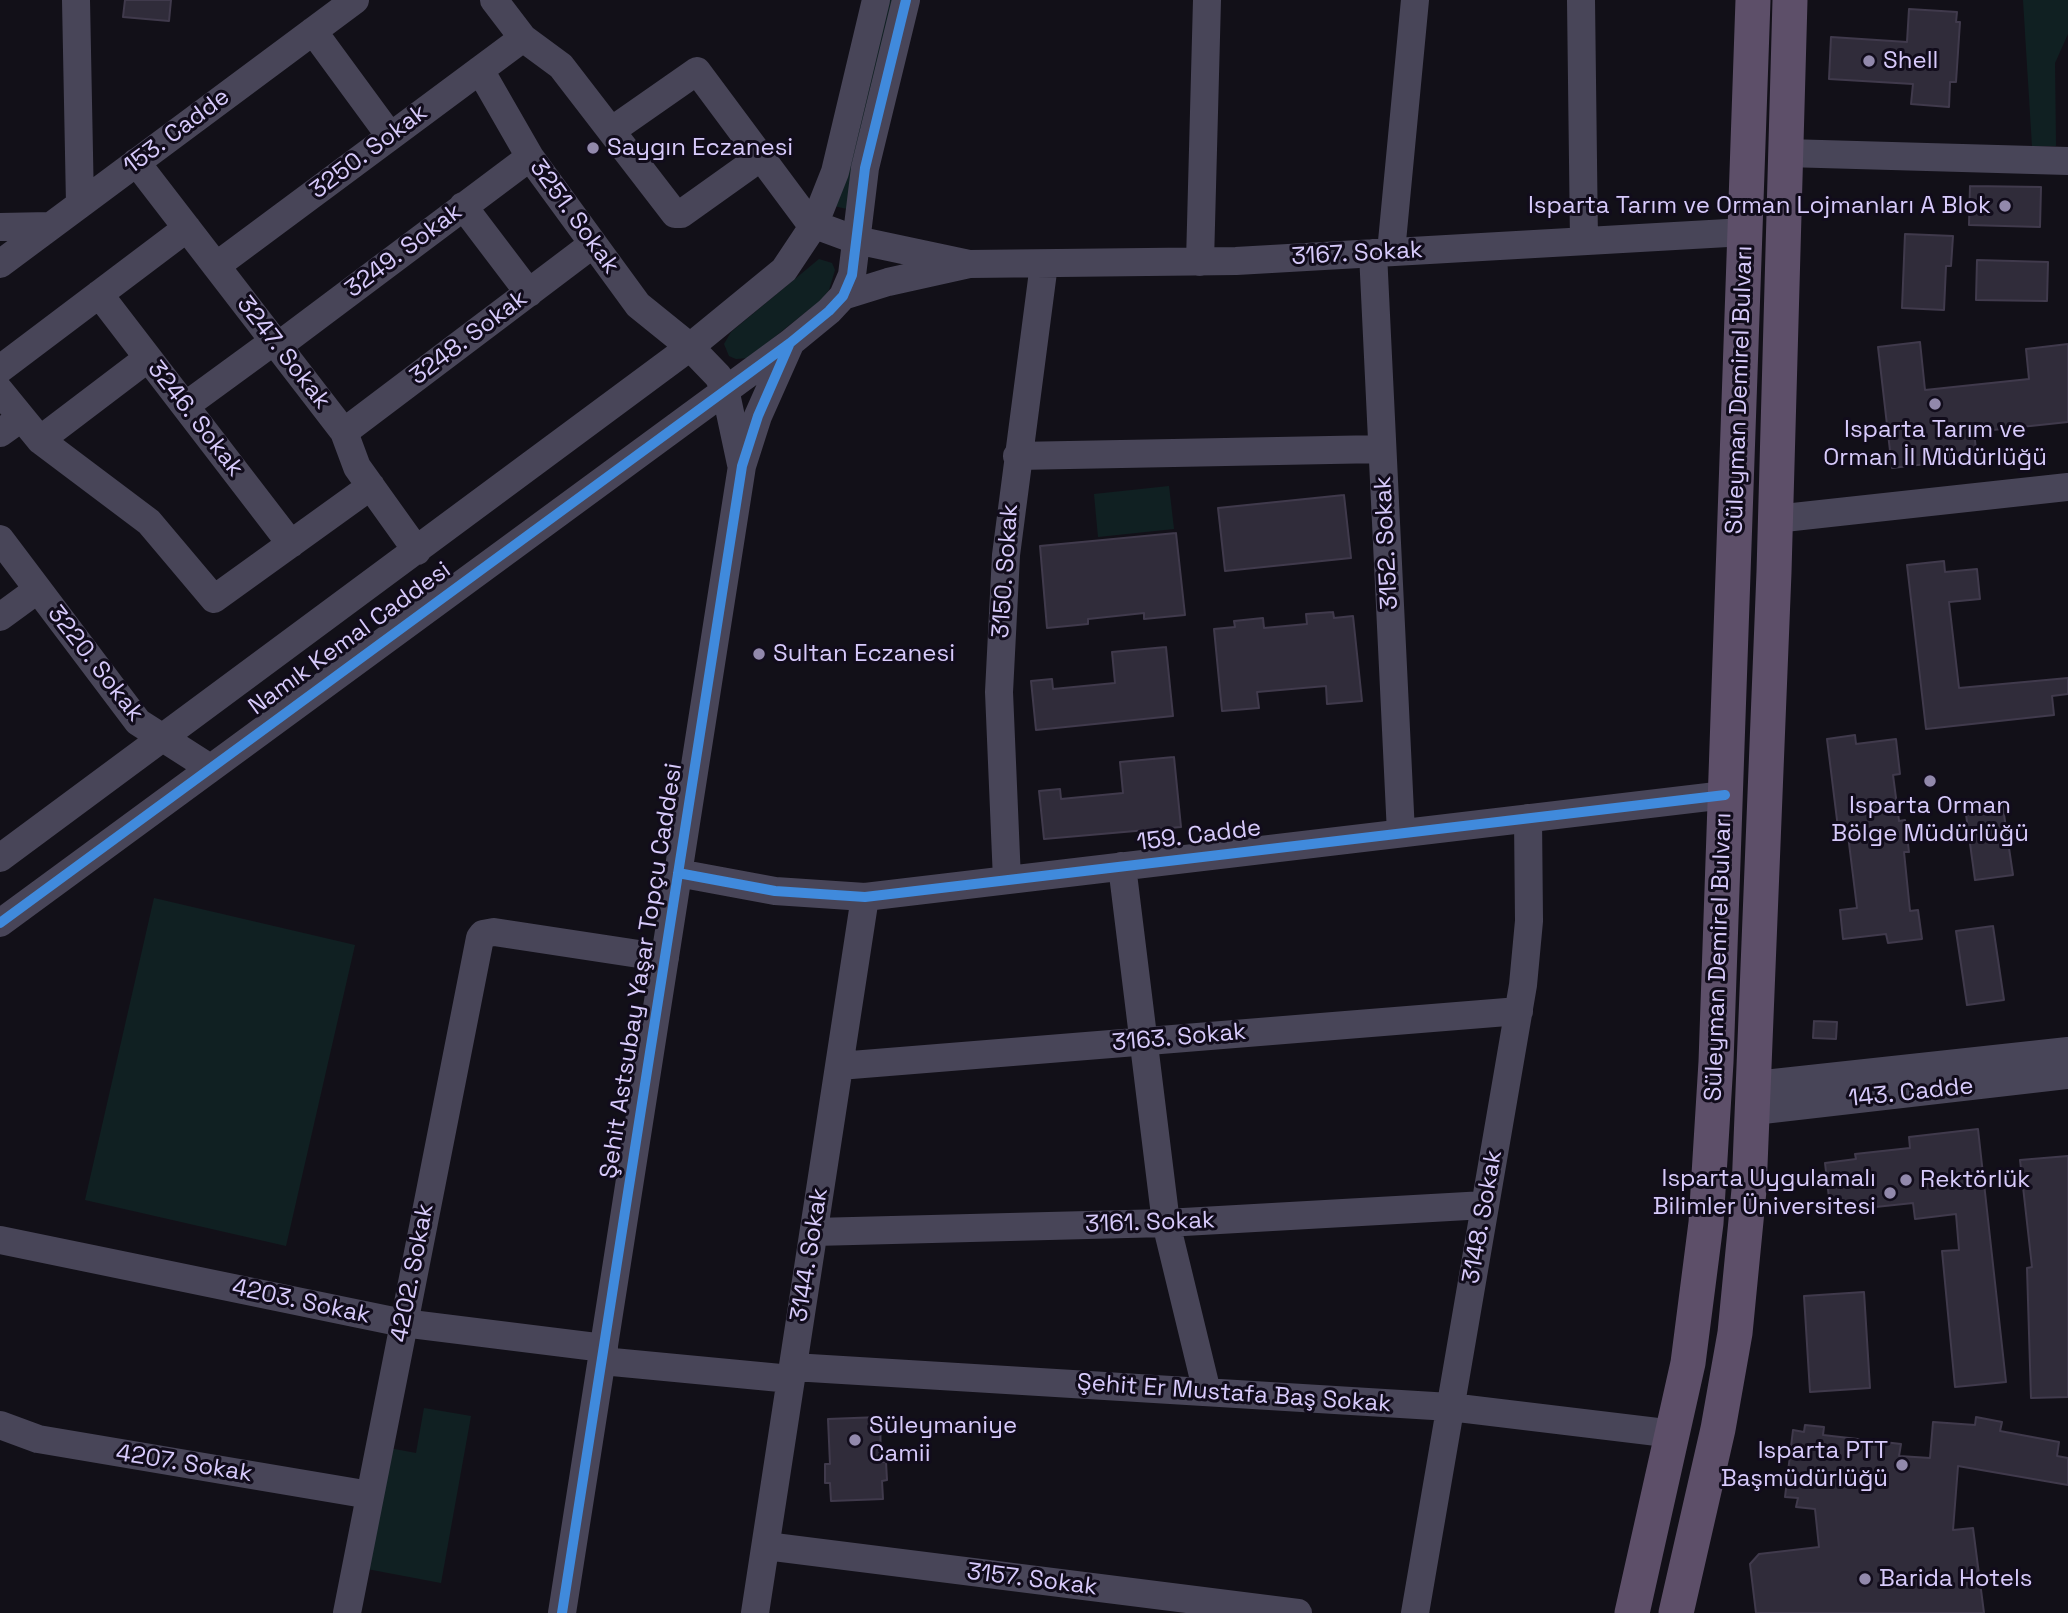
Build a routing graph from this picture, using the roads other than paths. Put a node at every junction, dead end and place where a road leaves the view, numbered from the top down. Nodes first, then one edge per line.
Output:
1 (76, 0) edge
2 (355, 0) edge
3 (494, 0) edge
4 (876, 0) edge
5 (906, 0) edge
6 (1207, 0) edge
7 (1415, 0) edge
8 (1581, 0) edge
9 (1753, 0) edge
10 (1790, 0) edge
11 (313, 31) junction
12 (523, 38) junction
13 (480, 69) junction
14 (611, 131) junction
15 (390, 136) junction
16 (1786, 153) junction
17 (530, 157) junction
18 (761, 157) junction
19 (136, 162) junction
20 (2068, 162) edge
21 (80, 204) junction
22 (463, 206) junction
23 (814, 225) junction
24 (50, 226) junction
25 (0, 227) edge
26 (187, 228) junction
27 (1745, 232) junction
28 (856, 240) junction
29 (1584, 241) junction
30 (593, 244) junction
31 (1382, 253) junction
32 (1200, 262) junction
33 (0, 264) edge
34 (969, 264) junction
35 (1044, 264) junction
36 (216, 266) junction
37 (529, 293) junction
38 (99, 294) junction
39 (843, 296) junction
40 (790, 343) junction
41 (276, 344) junction
42 (690, 347) junction
43 (148, 358) junction
44 (0, 369) edge
45 (725, 389) junction
46 (0, 391) edge
47 (185, 406) junction
48 (11, 426) edge
49 (344, 432) junction
50 (40, 440) junction
51 (1382, 449) junction
52 (1017, 456) junction
53 (742, 466) junction
54 (371, 486) junction
55 (2068, 487) edge
56 (1775, 519) junction
57 (0, 539) edge
58 (291, 544) junction
59 (417, 551) junction
60 (37, 590) junction
61 (0, 617) edge
62 (161, 739) junction
63 (210, 768) junction
64 (1725, 795) junction
65 (1528, 818) junction
66 (1401, 833) junction
67 (0, 858) edge
68 (1122, 866) junction
69 (678, 873) junction
70 (1007, 880) junction
71 (865, 897) junction
72 (0, 923) edge
73 (665, 958) junction
74 (1519, 1011) junction
75 (1144, 1041) junction
76 (2068, 1051) edge
77 (839, 1066) junction
78 (2068, 1075) edge
79 (1754, 1098) junction
80 (1485, 1205) junction
81 (1166, 1223) junction
82 (814, 1232) junction
83 (0, 1240) edge
84 (404, 1323) junction
85 (603, 1355) junction
86 (792, 1373) junction
87 (1207, 1392) junction
88 (1450, 1407) junction
89 (0, 1425) edge
90 (1674, 1434) junction
91 (370, 1495) junction
92 (766, 1546) junction
93 (347, 1613) edge
94 (562, 1613) edge
95 (755, 1613) edge
96 (1298, 1613) edge
97 (1415, 1613) edge
98 (1632, 1613) edge
99 (1676, 1613) edge

1 - 21 street
2 - 11 street, 153. Cadde
3 - 12 street
4 - 23 street
5 - 28 street
6 - 32 street
7 - 31 street, 3152. Sokak
8 - 29 street
9 - 27 main road, Süleyman Demirel Bulvarı
10 - 16 main road
11 - 15 street
11 - 19 street, 153. Cadde
12 - 13 street, 3250. Sokak
12 - 14 street
13 - 15 street, 3250. Sokak
13 - 17 street, 3251. Sokak
14 - 18 street
14 - 18 street
15 - 36 street, 3250. Sokak
16 - 20 street
16 - 56 main road
17 - 22 street, 3249. Sokak
17 - 30 street, 3251. Sokak
18 - 23 street
19 - 21 street, 153. Cadde
19 - 26 street, 3247. Sokak
21 - 24 street, 153. Cadde
22 - 37 street
22 - 41 street, 3249. Sokak
23 - 28 street, 3167. Sokak
23 - 42 street
24 - 25 street
24 - 33 street, 153. Cadde
26 - 36 street, 3247. Sokak
26 - 38 street
27 - 29 street, 3167. Sokak
27 - 64 main road, Süleyman Demirel Bulvarı
28 - 34 street, 3167. Sokak
28 - 39 street
29 - 31 street, 3167. Sokak
30 - 37 street, 3248. Sokak
30 - 42 street, 3251. Sokak
31 - 32 street, 3167. Sokak
31 - 51 street, 3152. Sokak
32 - 35 street, 3167. Sokak
34 - 35 street, 3167. Sokak
34 - 39 street, 3167. Sokak
35 - 52 street, 3150. Sokak
36 - 41 street, 3247. Sokak
37 - 49 street, 3248. Sokak
38 - 43 street, 3246. Sokak
38 - 44 street
39 - 40 street, Şehit Astsubay Yaşar Topçu Caddesi
40 - 45 street, Şehit Astsubay Yaşar Topçu Caddesi
40 - 53 street, Şehit Astsubay Yaşar Topçu Caddesi
41 - 47 street, 3249. Sokak
41 - 49 street, 3247. Sokak
42 - 45 street, Şehit Astsubay Yaşar Topçu Caddesi
42 - 59 street, Namık Kemal Caddesi
43 - 47 street, 3246. Sokak
43 - 50 street
45 - 53 street, Şehit Astsubay Yaşar Topçu Caddesi
45 - 63 street, Namık Kemal Caddesi
46 - 48 street
47 - 58 street, 3246. Sokak
48 - 50 street
49 - 54 street, 3247. Sokak
50 - 58 street
51 - 52 street
51 - 66 street, 3152. Sokak
52 - 70 street, 3150. Sokak
53 - 69 street, Şehit Astsubay Yaşar Topçu Caddesi
54 - 58 street
54 - 59 street, 3247. Sokak
55 - 56 street
56 - 79 main road
57 - 60 street, 3220. Sokak
59 - 62 street, Namık Kemal Caddesi
60 - 61 street
60 - 62 street, 3220. Sokak
62 - 63 street, 3220. Sokak
62 - 67 street, Namık Kemal Caddesi
63 - 72 street, Namık Kemal Caddesi
64 - 65 street, 159. Cadde
64 - 90 main road, Süleyman Demirel Bulvarı
65 - 66 street, 159. Cadde
65 - 74 street, 3148. Sokak
66 - 68 street, 159. Cadde
68 - 70 street, 159. Cadde
68 - 75 street
69 - 71 street, 159. Cadde
69 - 73 street, Şehit Astsubay Yaşar Topçu Caddesi
70 - 71 street, 159. Cadde
71 - 77 street, 3144. Sokak
73 - 84 street, 4202. Sokak
73 - 85 street, Şehit Astsubay Yaşar Topçu Caddesi
74 - 75 street, 3163. Sokak
74 - 80 street, 3148. Sokak
75 - 77 street, 3163. Sokak
75 - 81 street
76 - 79 street, 143. Cadde
77 - 82 street, 3144. Sokak
78 - 79 street, 143. Cadde
79 - 99 main road
80 - 81 street, 3161. Sokak
80 - 88 street, 3148. Sokak
81 - 82 street, 3161. Sokak
81 - 87 street
82 - 86 street, 3144. Sokak
83 - 84 street, 4203. Sokak
84 - 85 street, 4203. Sokak
84 - 91 street, 4202. Sokak
85 - 86 street, Şehit Er Mustafa Baş Sokak
85 - 94 street, Şehit Astsubay Yaşar Topçu Caddesi
86 - 87 street, Şehit Er Mustafa Baş Sokak
86 - 92 street, 3144. Sokak
87 - 88 street, Şehit Er Mustafa Baş Sokak
88 - 90 street, Şehit Er Mustafa Baş Sokak
88 - 97 street, 3148. Sokak
89 - 91 street, 4207. Sokak
90 - 98 main road, Süleyman Demirel Bulvarı
91 - 93 street, 4202. Sokak
92 - 95 street, 3144. Sokak
92 - 96 street, 3157. Sokak

